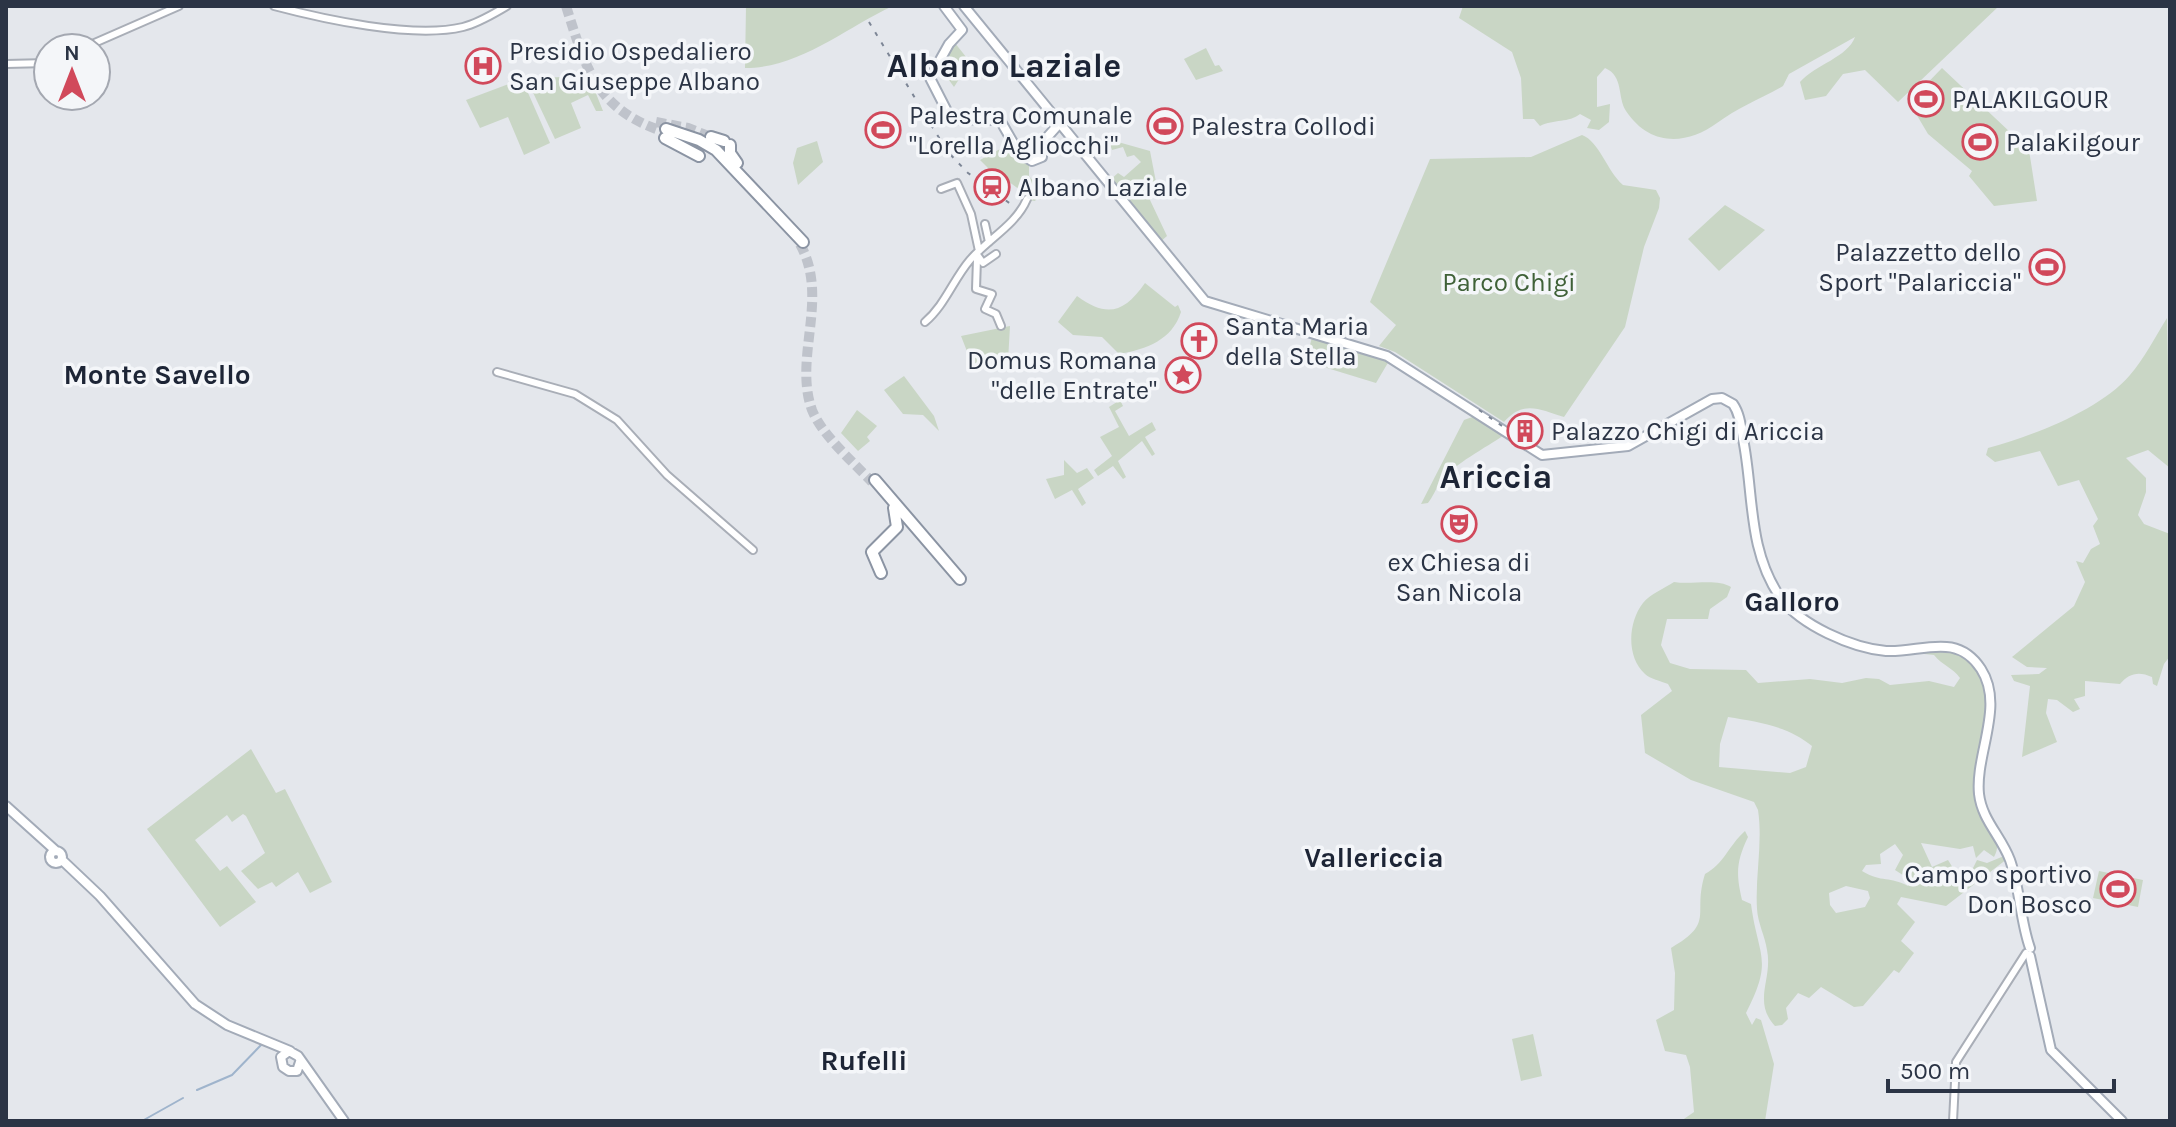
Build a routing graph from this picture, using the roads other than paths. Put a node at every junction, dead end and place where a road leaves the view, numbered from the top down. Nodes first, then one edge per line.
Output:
1 (179, 6) edge
2 (274, 6) edge
3 (507, 6) edge
4 (944, 6) edge
5 (964, 6) edge
6 (112, 35) edge
7 (32, 63) edge
8 (6, 64) edge
9 (1058, 125) junction
10 (665, 133) tunnel mouth
11 (705, 146) junction
12 (941, 189) dead end
13 (763, 196) junction
14 (1027, 199) dead end
15 (777, 213) junction
16 (985, 224) dead end
17 (989, 242) junction
18 (801, 243) tunnel mouth
19 (996, 254) dead end
20 (978, 255) junction
21 (925, 322) dead end
22 (1001, 326) dead end
23 (497, 372) dead end
24 (873, 481) tunnel mouth
25 (900, 512) junction
26 (753, 550) dead end
27 (881, 573) dead end
28 (960, 579) dead end
29 (6, 808) edge
30 (2028, 955) junction
31 (277, 1043) junction
32 (290, 1051) junction
33 (281, 1057) junction
34 (300, 1062) junction
35 (294, 1072) junction
36 (317, 1081) junction
37 (344, 1121) edge
38 (1955, 1121) edge
39 (2122, 1121) edge

1 - 6 main road
2 - 3 main road
4 - 9 main road
5 - 9 main road
7 - 8 main road
9 - 30 main road
10 - 11 highway
11 - 13 highway
11 - 13 highway
11 - 15 highway
12 - 20 main road
13 - 15 highway
14 - 17 main road
15 - 18 highway
16 - 17 main road
17 - 20 main road
19 - 20 main road
20 - 21 main road
20 - 22 main road
23 - 26 main road
24 - 25 highway
25 - 27 highway
25 - 28 highway
29 - 31 main road
30 - 38 main road
30 - 39 main road
31 - 32 main road
31 - 33 main road
32 - 33 main road
32 - 34 main road
33 - 35 main road
34 - 35 main road
34 - 36 main road
35 - 36 main road
36 - 37 main road

